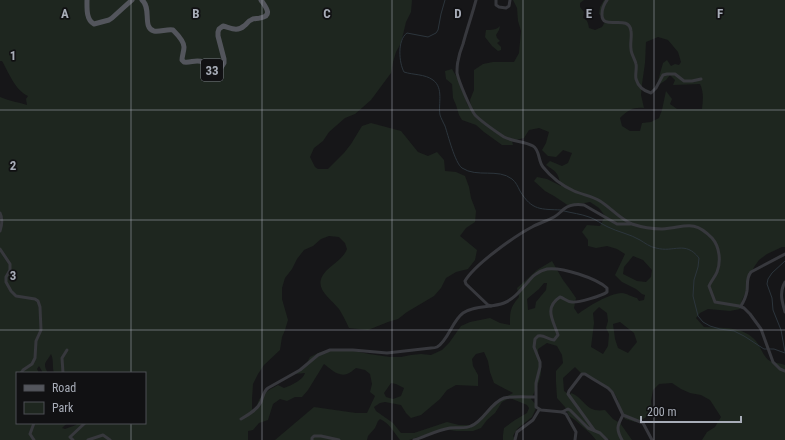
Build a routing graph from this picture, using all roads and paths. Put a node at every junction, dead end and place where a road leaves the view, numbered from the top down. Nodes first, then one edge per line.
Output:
1 (87, 0) edge
2 (132, 0) edge
3 (142, 0) edge
4 (260, 0) edge
5 (476, 0) edge
6 (496, 0) edge
7 (510, 0) edge
8 (607, 0) edge
9 (701, 79) dead end
10 (0, 213) edge
11 (632, 224) junction
12 (0, 231) edge
13 (0, 249) edge
14 (785, 254) edge
15 (785, 282) edge
16 (493, 306) junction
17 (741, 306) junction
18 (785, 312) edge
19 (67, 350) dead end
20 (785, 371) edge
21 (21, 372) edge
22 (63, 372) edge
23 (536, 397) junction
24 (539, 410) junction
25 (562, 412) junction
26 (622, 416) junction
27 (241, 419) dead end
28 (34, 424) edge
29 (84, 424) edge
30 (595, 432) junction
31 (34, 440) edge
32 (72, 440) edge
33 (88, 440) edge
34 (110, 440) edge
35 (312, 440) edge
36 (339, 440) edge
37 (414, 440) edge
38 (515, 440) edge
39 (575, 440) edge
40 (607, 440) edge
41 (622, 440) edge
42 (652, 440) edge

1 - 2 main road
3 - 4 main road, 33
5 - 11 street
6 - 7 street
8 - 9 street
10 - 12 street
11 - 16 street
11 - 17 street
13 - 21 street
14 - 17 street
15 - 18 street
16 - 23 street
16 - 27 street
17 - 20 street
19 - 22 street
23 - 24 street
23 - 37 street
24 - 25 street
24 - 38 street
25 - 30 street
25 - 39 street
26 - 30 street
26 - 41 street
26 - 42 street
28 - 31 street
29 - 32 street
30 - 40 street
33 - 34 street
35 - 36 street

